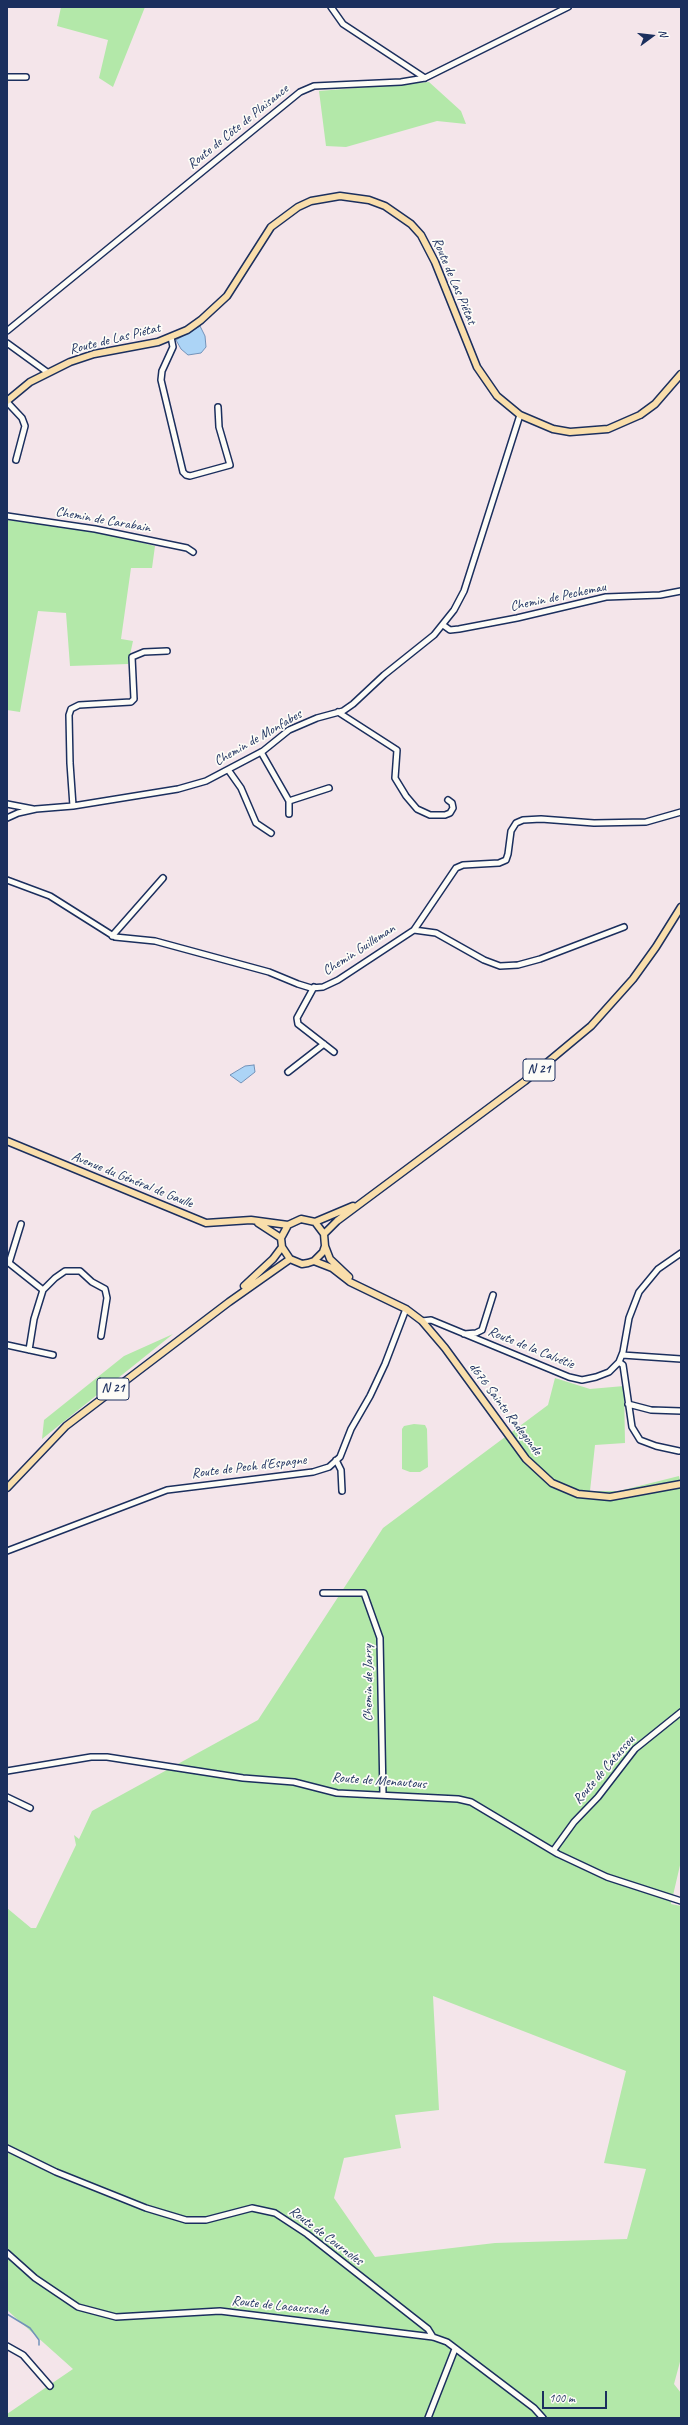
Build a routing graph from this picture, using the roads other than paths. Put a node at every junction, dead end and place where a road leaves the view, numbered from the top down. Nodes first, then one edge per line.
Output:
1 (331, 7) edge
2 (568, 7) edge
3 (7, 77) edge
4 (26, 77) dead end
5 (425, 78) junction
6 (7, 331) edge
7 (171, 337) junction
8 (7, 343) edge
9 (47, 372) junction
10 (681, 374) edge
11 (7, 401) edge
12 (218, 407) dead end
13 (520, 415) junction
14 (16, 460) dead end
15 (7, 516) edge
16 (193, 552) dead end
17 (681, 591) edge
18 (443, 625) junction
19 (167, 651) dead end
20 (338, 712) junction
21 (261, 752) junction
22 (228, 771) junction
23 (329, 788) dead end
24 (448, 800) dead end
25 (289, 801) junction
26 (7, 804) edge
27 (73, 806) junction
28 (36, 809) junction
29 (681, 812) edge
30 (289, 814) dead end
31 (7, 818) edge
32 (271, 832) dead end
33 (163, 878) dead end
34 (7, 880) edge
35 (681, 907) edge
36 (624, 927) dead end
37 (414, 930) junction
38 (112, 936) junction
39 (314, 987) junction
40 (324, 1044) junction
41 (334, 1052) dead end
42 (288, 1072) dead end
43 (7, 1141) edge
44 (364, 1201) junction
45 (251, 1220) junction
46 (315, 1222) junction
47 (21, 1224) dead end
48 (288, 1225) junction
49 (324, 1234) junction
50 (281, 1238) junction
51 (325, 1246) junction
52 (282, 1247) junction
53 (13, 1250) junction
54 (681, 1253) edge
55 (7, 1254) edge
56 (290, 1259) junction
57 (314, 1261) junction
58 (8, 1264) edge
59 (43, 1290) junction
60 (365, 1290) junction
61 (493, 1295) dead end
62 (228, 1302) junction
63 (406, 1309) junction
64 (422, 1321) junction
65 (464, 1334) junction
66 (101, 1336) dead end
67 (7, 1345) edge
68 (29, 1350) junction
69 (52, 1355) dead end
70 (622, 1355) junction
71 (681, 1359) edge
72 (619, 1362) junction
73 (628, 1404) junction
74 (681, 1411) edge
75 (679, 1451) dead end
76 (336, 1460) junction
77 (681, 1484) edge
78 (7, 1488) edge
79 (342, 1491) dead end
80 (7, 1550) edge
81 (323, 1593) dead end
82 (681, 1712) edge
83 (7, 1771) edge
84 (383, 1795) junction
85 (7, 1797) edge
86 (30, 1808) dead end
87 (553, 1851) junction
88 (681, 1901) edge
89 (7, 2148) edge
90 (7, 2253) edge
91 (433, 2337) junction
92 (7, 2346) edge
93 (455, 2348) junction
94 (50, 2386) dead end
95 (428, 2418) edge
96 (543, 2418) edge

1 - 5 street
2 - 5 street, Route de Côte de Plaisance
3 - 4 street
5 - 6 street, Route de Côte de Plaisance
7 - 9 main road, Route de Las Piétat
7 - 12 street
7 - 13 main road, Route de Las Piétat
8 - 9 street
9 - 11 main road, Route de Las Piétat
10 - 13 main road, Route de Las Piétat
11 - 14 street
13 - 18 street
15 - 16 street, Chemin de Carabain
17 - 18 street, Chemin de Pechemau
18 - 20 street
19 - 27 street
20 - 21 street, Chemin de Monfabes
20 - 24 street
21 - 22 street, Chemin de Monfabes
21 - 25 street
22 - 27 street, Chemin de Monfabes
22 - 32 street
23 - 25 street
25 - 30 street
26 - 28 street
27 - 28 street, Chemin de Monfabes
28 - 31 street, Chemin de Monfabes
29 - 37 street, Chemin Guilleman
33 - 38 street
34 - 38 street, Chemin Guilleman
35 - 44 main road, N 21
36 - 37 street
37 - 39 street, Chemin Guilleman
38 - 39 street, Chemin Guilleman
39 - 40 street
40 - 41 street
40 - 42 street
43 - 45 main road, Avenue du Général de Gaulle
44 - 46 main road, N 21
44 - 49 main road, N 21
45 - 48 main road, Avenue du Général de Gaulle
45 - 50 main road
46 - 48 main road
46 - 49 main road
47 - 53 street
48 - 50 main road
49 - 51 main road
50 - 52 main road
51 - 57 main road
51 - 60 main road
52 - 56 main road
52 - 62 main road, N 21
53 - 55 street
53 - 58 street
54 - 70 street
56 - 57 main road
56 - 62 main road, N 21
57 - 60 main road
58 - 59 street
59 - 66 street
59 - 68 street
60 - 63 main road, d676 Sainte Radegonde
61 - 65 street
62 - 78 main road, N 21
63 - 64 main road, d676 Sainte Radegonde
63 - 76 street
64 - 65 street, Route de la Calvétie
64 - 77 main road, d676 Sainte Radegonde
65 - 72 street, Route de la Calvétie
67 - 68 street
68 - 69 street
70 - 71 street
70 - 72 street
72 - 73 street
73 - 74 street
73 - 75 street
76 - 79 street
76 - 80 street, Route de Pech d'Espagne
81 - 84 street, Chemin de Jarry
82 - 87 street, Route de Catussou
83 - 84 street, Route de Menautous
84 - 87 street, Route de Menautous
85 - 86 street
87 - 88 street, Route de Menautous
89 - 91 street, Route de Cournoles
90 - 91 street, Route de Lacaussade
91 - 93 street, Route de Lacaussade
92 - 94 street
93 - 95 street
93 - 96 street, Route de Lacaussade

